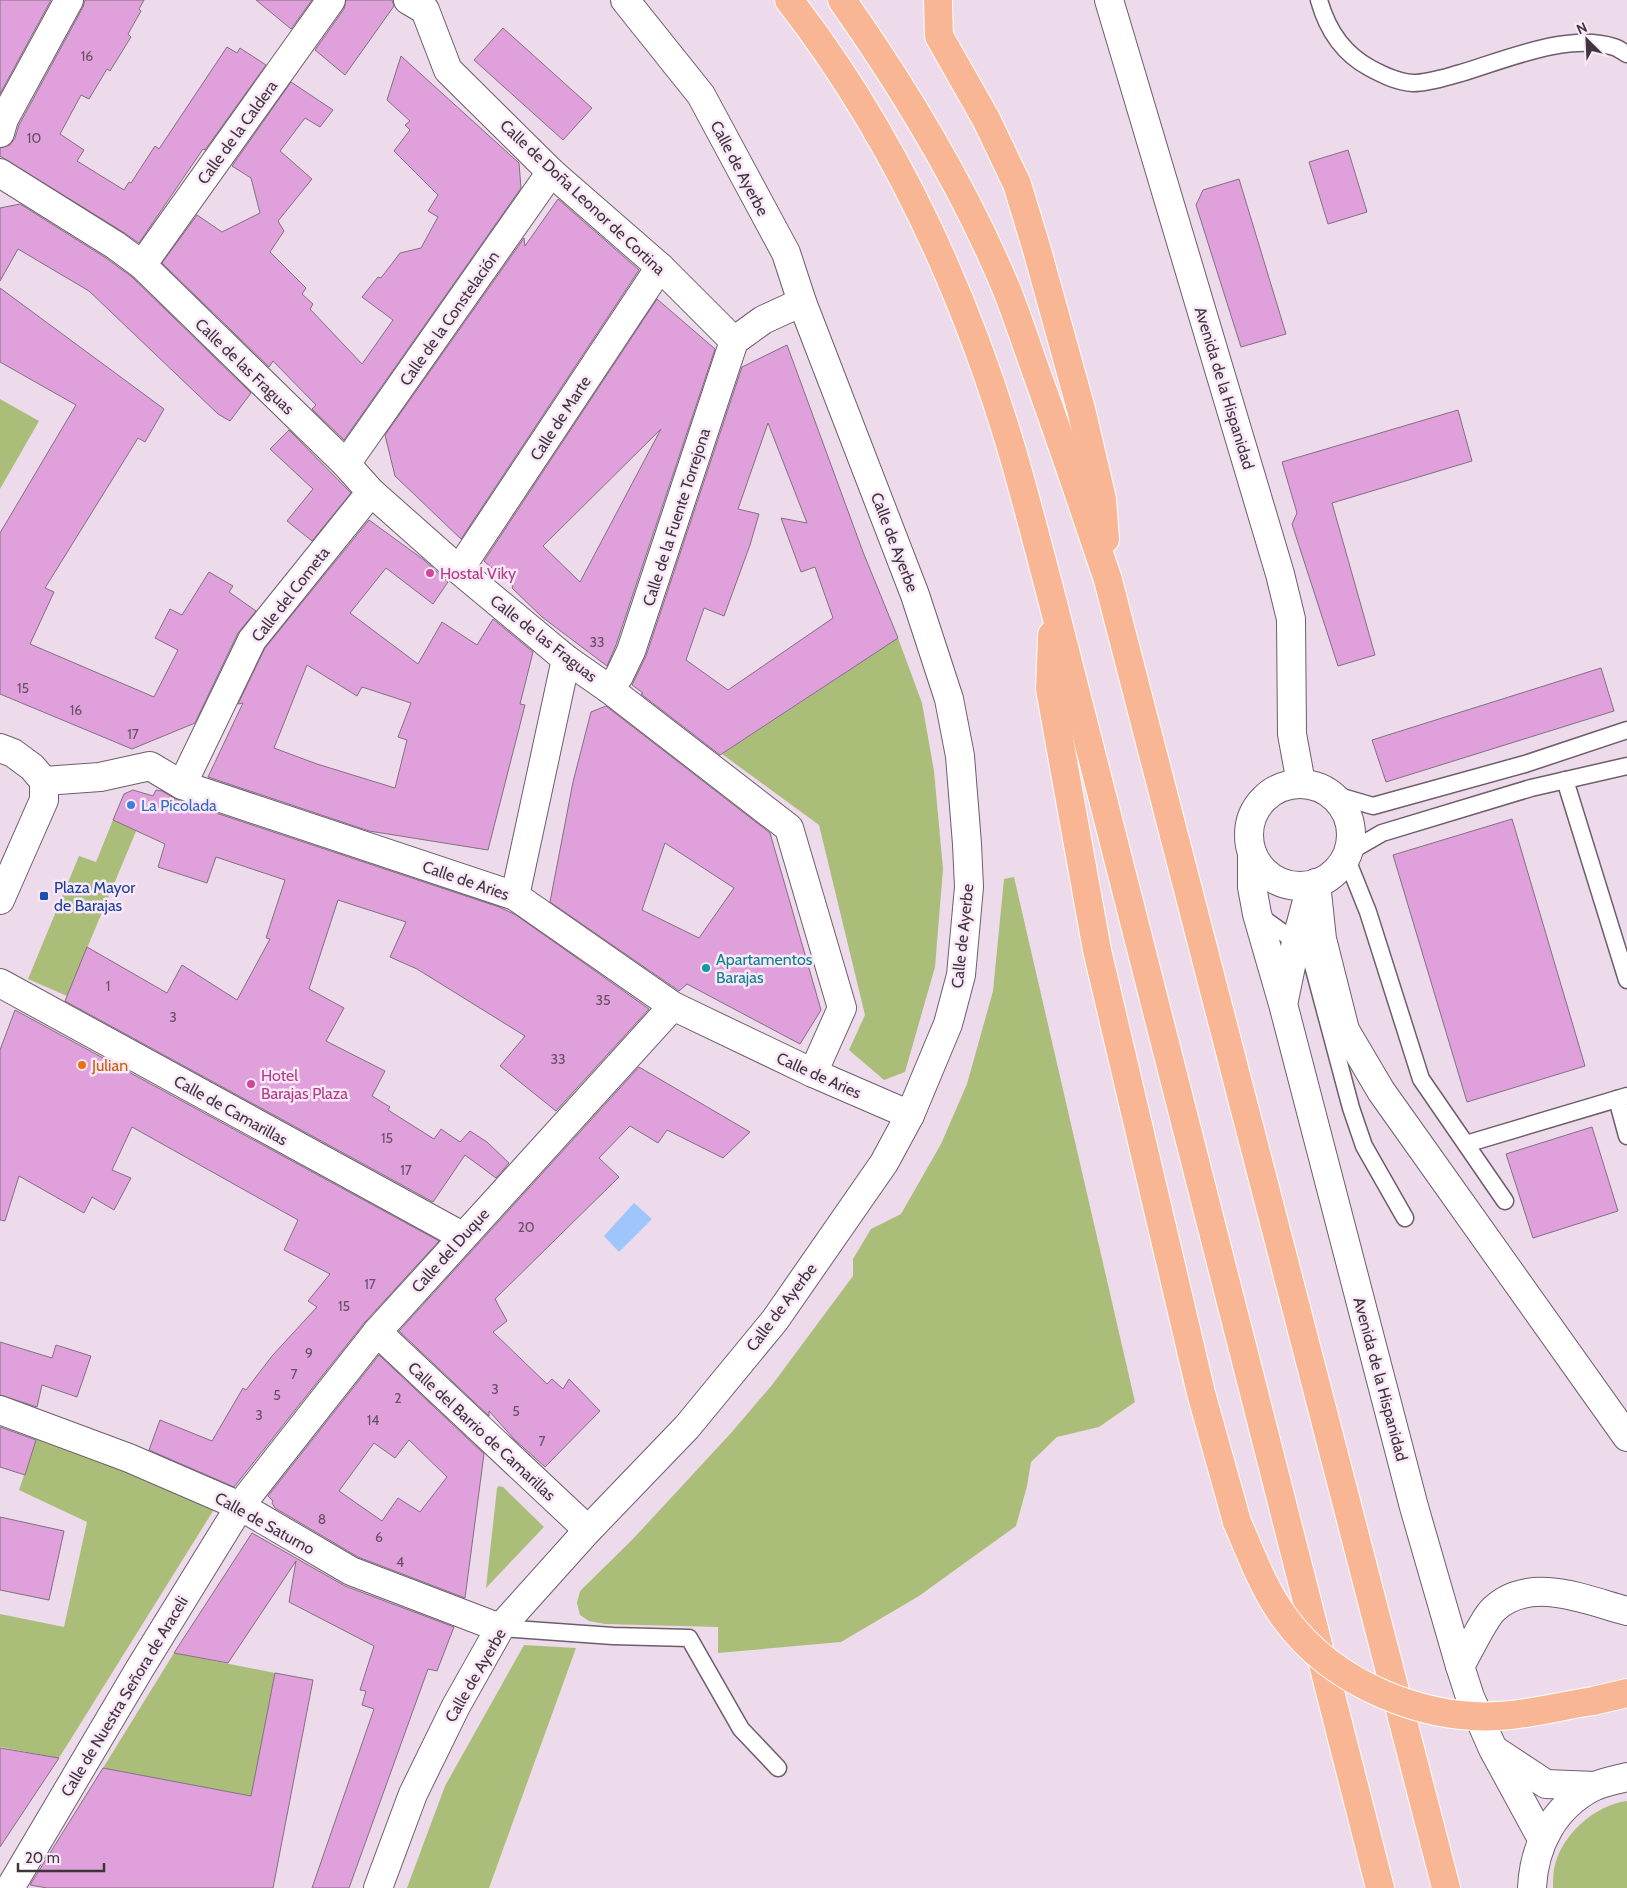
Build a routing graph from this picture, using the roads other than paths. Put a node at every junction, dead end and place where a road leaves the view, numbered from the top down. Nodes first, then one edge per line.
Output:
1 (69, 0) edge
2 (331, 0) edge
3 (408, 0) edge
4 (624, 0) edge
5 (789, 0) edge
6 (842, 0) edge
7 (938, 0) edge
8 (1109, 0) edge
9 (1319, 0) edge
10 (1627, 54) edge
11 (1, 123) edge
12 (551, 172) junction
13 (0, 173) edge
14 (142, 265) junction
15 (660, 267) junction
16 (802, 302) junction
17 (734, 341) junction
18 (346, 464) junction
19 (371, 492) junction
20 (459, 570) junction
21 (1108, 580) junction
22 (1053, 603) junction
23 (566, 659) junction
24 (609, 688) junction
25 (1627, 730) edge
26 (0, 748) edge
27 (1627, 766) edge
28 (1565, 780) junction
29 (44, 781) junction
30 (1301, 783) junction
31 (182, 785) junction
32 (1332, 794) junction
33 (1252, 853) junction
34 (1348, 855) junction
35 (1314, 884) junction
36 (515, 896) junction
37 (0, 900) edge
38 (1257, 914) junction
39 (1308, 942) junction
40 (1627, 980) edge
41 (0, 982) edge
42 (1283, 1004) junction
43 (673, 1006) junction
44 (813, 1073) junction
45 (1622, 1097) edge
46 (910, 1115) junction
47 (1627, 1136) edge
48 (1466, 1144) junction
49 (1505, 1201) dead end
50 (1405, 1218) dead end
51 (462, 1236) junction
52 (376, 1332) junction
53 (0, 1410) edge
54 (1627, 1437) edge
55 (240, 1506) junction
56 (588, 1530) junction
57 (1627, 1611) edge
58 (500, 1628) junction
59 (1460, 1666) junction
60 (1627, 1694) edge
61 (1493, 1749) junction
62 (778, 1768) dead end
63 (1627, 1777) edge
64 (1595, 1786) junction
65 (1542, 1839) junction
66 (10, 1888) edge
67 (378, 1888) edge
68 (1380, 1888) edge
69 (1446, 1888) edge
70 (1532, 1888) edge

1 - 11 street
2 - 14 street, Calle de la Caldera
3 - 12 street, Calle de Doña Leonor de Cortina
4 - 16 street, Calle de Ayerbe
5 - 22 highway
6 - 21 highway
7 - 21 highway
8 - 30 street, Avenida de la Hispanidad
9 - 10 lane
12 - 15 street, Calle de Doña Leonor de Cortina
12 - 18 street, Calle de la Constelación
13 - 14 street, Calle de las Fraguas
14 - 18 street, Calle de las Fraguas
15 - 17 street, Calle de Doña Leonor de Cortina
15 - 20 street, Calle de Marte
16 - 17 street
16 - 46 street, Calle de Ayerbe
17 - 24 street, Calle de la Fuente Torrejona
18 - 19 street, Calle de las Fraguas
19 - 20 street, Calle de las Fraguas
19 - 31 street, Calle del Cometa
20 - 23 street, Calle de las Fraguas
21 - 69 highway
22 - 60 highway, bridge
22 - 68 highway
23 - 24 street, Calle de las Fraguas
23 - 36 street
24 - 44 street, Calle de las Fraguas
25 - 32 lane
26 - 29 street
27 - 28 lane
28 - 34 lane
28 - 40 lane
29 - 31 street, Calle de Aries
29 - 37 street
30 - 32 street
30 - 33 street
31 - 36 street, Calle de Aries
32 - 34 street
33 - 35 street
33 - 38 street, Avenida de la Hispanidad
34 - 35 street
34 - 48 lane
35 - 39 street, Avenida de la Hispanidad
36 - 43 street, Calle de Aries
38 - 39 lane
38 - 42 street, Avenida de la Hispanidad
39 - 42 street, Avenida de la Hispanidad
39 - 50 lane
39 - 54 street, Avenida de la Hispanidad
41 - 51 street, Calle de Camarillas
42 - 59 street, Avenida de la Hispanidad
43 - 44 street, Calle de Aries
43 - 51 street, Calle del Duque
44 - 46 street, Calle de Aries
45 - 47 lane
45 - 48 lane
46 - 56 street, Calle de Ayerbe
48 - 49 lane
51 - 52 street, Calle del Duque
52 - 55 street, Calle del Duque
52 - 56 street, Calle del Barrio de Camarillas
53 - 55 street, Calle de Saturno
55 - 58 street, Calle de Saturno
55 - 66 street, Calle de Nuestra Señora de Araceli
56 - 58 street, Calle de Ayerbe
57 - 59 street
58 - 62 lane
58 - 67 street, Calle de Ayerbe
59 - 61 street, Avenida de la Hispanidad
61 - 64 street
61 - 65 street, Avenida de la Hispanidad
63 - 64 street
64 - 65 street
65 - 70 street

